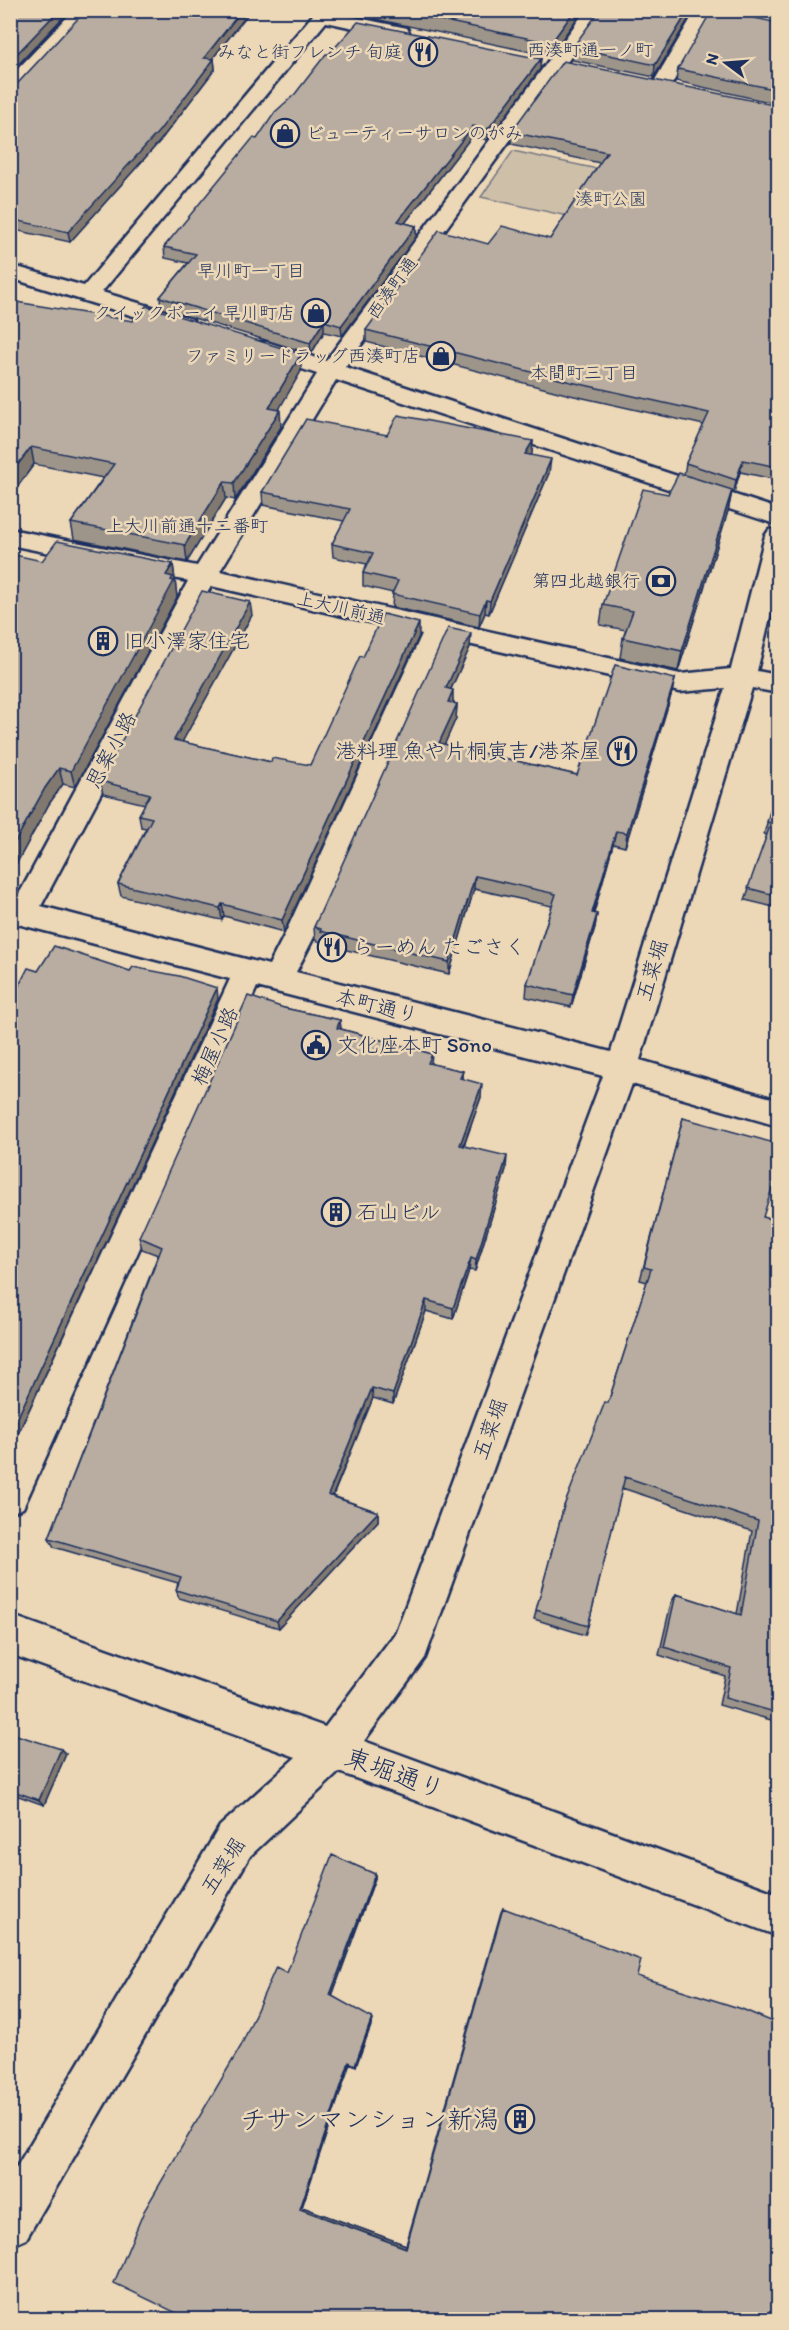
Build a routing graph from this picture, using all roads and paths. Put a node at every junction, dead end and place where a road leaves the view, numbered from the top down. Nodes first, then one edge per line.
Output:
1 (85, 10) edge
2 (596, 10) edge
3 (706, 12) edge
4 (325, 13) edge
5 (726, 17) edge
6 (416, 35) edge
7 (533, 58) edge
8 (557, 63) junction
9 (580, 68) edge
10 (639, 80) edge
11 (662, 86) junction
12 (10, 89) edge
13 (685, 90) edge
14 (10, 271) edge
15 (88, 295) junction
16 (207, 332) edge
17 (241, 342) edge
18 (331, 370) junction
19 (778, 517) edge
20 (778, 536) edge
21 (10, 537) edge
22 (204, 576) junction
23 (437, 631) junction
24 (742, 677) junction
25 (778, 684) edge
26 (16, 912) edge
27 (262, 977) junction
28 (622, 1068) junction
29 (778, 1113) edge
30 (10, 1496) edge
31 (10, 1634) edge
32 (333, 1750) junction
33 (778, 1915) edge
34 (10, 2223) edge

1 - 12 street
2 - 8 street, 西湊町通
3 - 5 street
3 - 11 street
4 - 6 street
4 - 15 street
7 - 8 street
8 - 9 street
8 - 18 street, 西湊町通
10 - 11 street
11 - 13 street
14 - 15 street
15 - 16 street
17 - 18 street
18 - 19 street
18 - 22 street, 西湊町通
20 - 24 street, 五菜堀
21 - 22 street, 上大川前通
22 - 23 street, 上大川前通
22 - 26 street, 思案小路
23 - 24 street, 上大川前通
23 - 27 street, 梅屋小路
24 - 25 street, 上大川前通
24 - 28 street, 五菜堀
26 - 27 street, 本町通り
27 - 28 street, 本町通り
27 - 30 street, 梅屋小路
28 - 29 street, 本町通り
28 - 32 street, 五菜堀
31 - 32 street, 東堀通り
32 - 33 street, 東堀通り
32 - 34 street, 五菜堀

